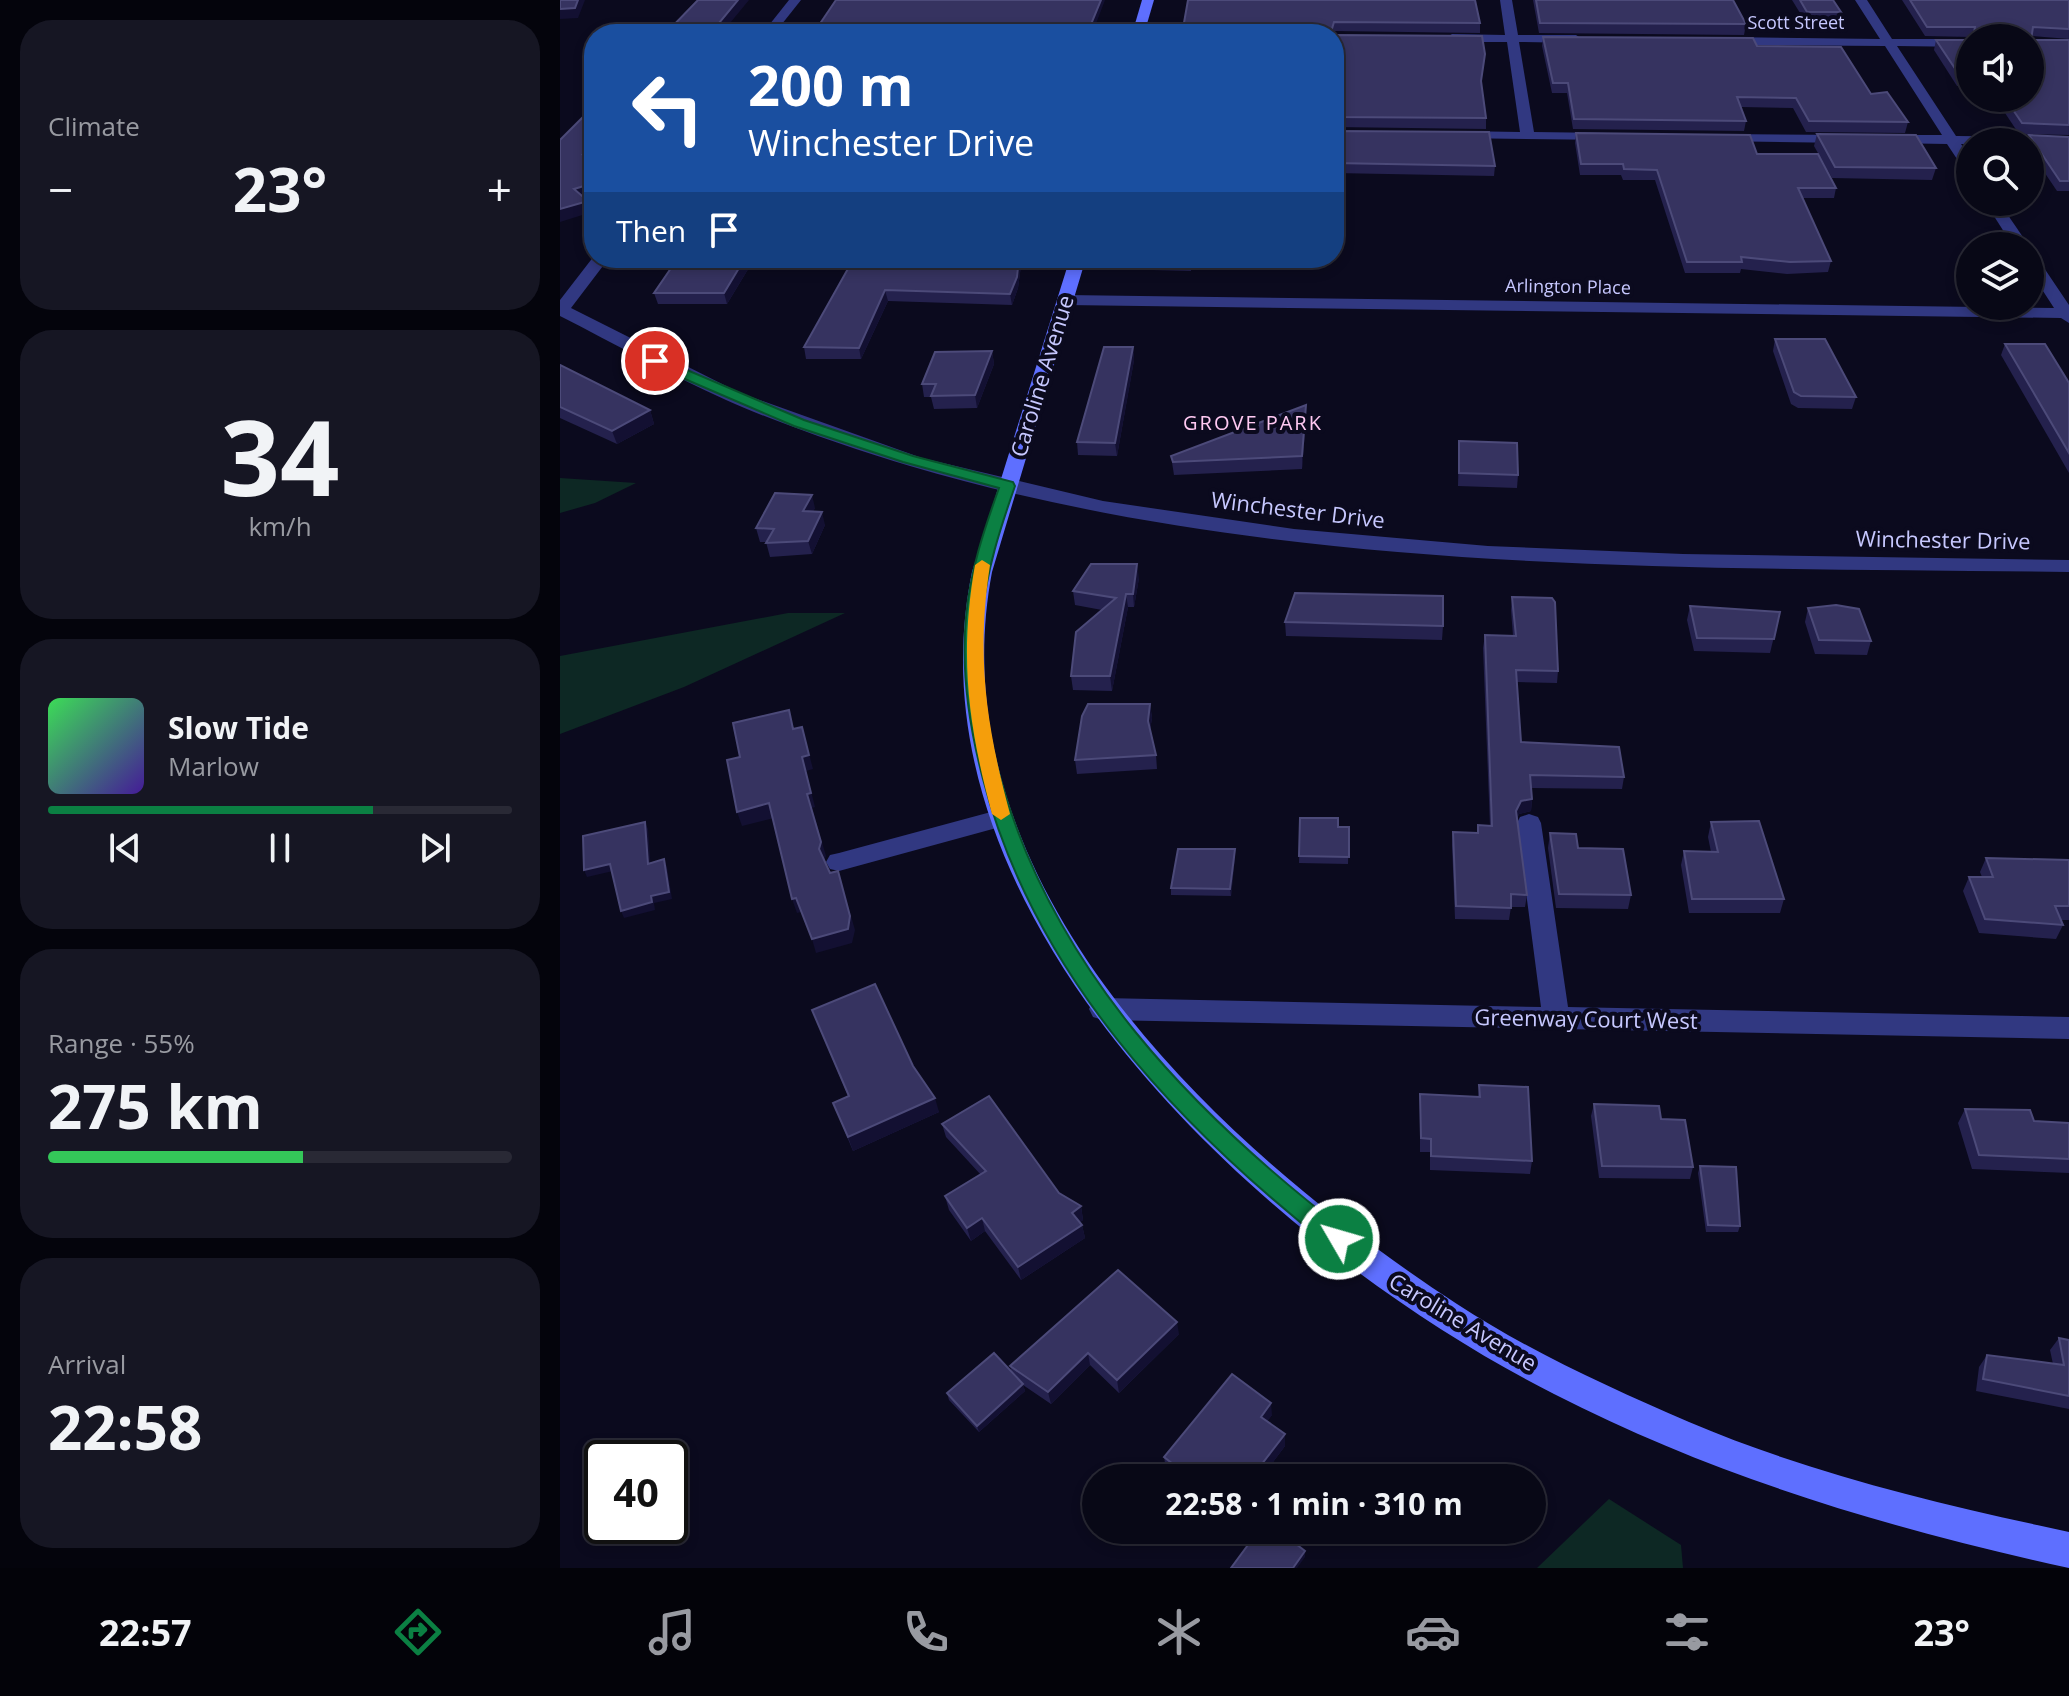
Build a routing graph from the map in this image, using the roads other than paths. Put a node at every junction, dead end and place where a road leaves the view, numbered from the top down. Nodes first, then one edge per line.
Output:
1 (795, 0) edge
2 (1148, 0) edge
3 (1506, 0) edge
4 (1861, 0) edge
5 (776, 24) edge
6 (1141, 24) edge
7 (1439, 38) edge
8 (1514, 39) junction
9 (1590, 40) edge
10 (1712, 41) edge
11 (1887, 42) junction
12 (1956, 43) edge
13 (1438, 135) edge
14 (1528, 136) junction
15 (1622, 137) edge
16 (1700, 138) edge
17 (1857, 139) edge
18 (1873, 139) edge
19 (1951, 140) junction
20 (2069, 141) edge
21 (1956, 147) edge
22 (593, 268) edge
23 (1075, 268) edge
24 (2044, 280) edge
25 (1066, 300) junction
26 (560, 310) edge
27 (2068, 315) edge
28 (1008, 486) junction
29 (2069, 566) edge
30 (1002, 818) junction
31 (1529, 823) dead end
32 (839, 862) dead end
33 (1103, 1009) junction
34 (1556, 1019) junction
35 (2069, 1028) edge
36 (2069, 1550) edge

1 - 5 street
2 - 6 street
3 - 8 street
4 - 11 street
7 - 8 street
8 - 9 street
8 - 14 street
10 - 11 street, Scott Street
11 - 12 street, Scott Street
11 - 19 street
13 - 14 street
14 - 15 street
16 - 17 street
18 - 19 street
19 - 20 street
19 - 21 street
22 - 26 street
23 - 25 street, Caroline Avenue
24 - 27 street
25 - 27 street, Arlington Place
25 - 28 street, Caroline Avenue
26 - 28 street, Winchester Drive
28 - 29 street, Winchester Drive
28 - 30 street, Caroline Avenue
30 - 32 street
30 - 33 street, Caroline Avenue
31 - 34 street
33 - 34 street, Greenway Court West
33 - 36 street, Caroline Avenue
34 - 35 street, Greenway Court West

